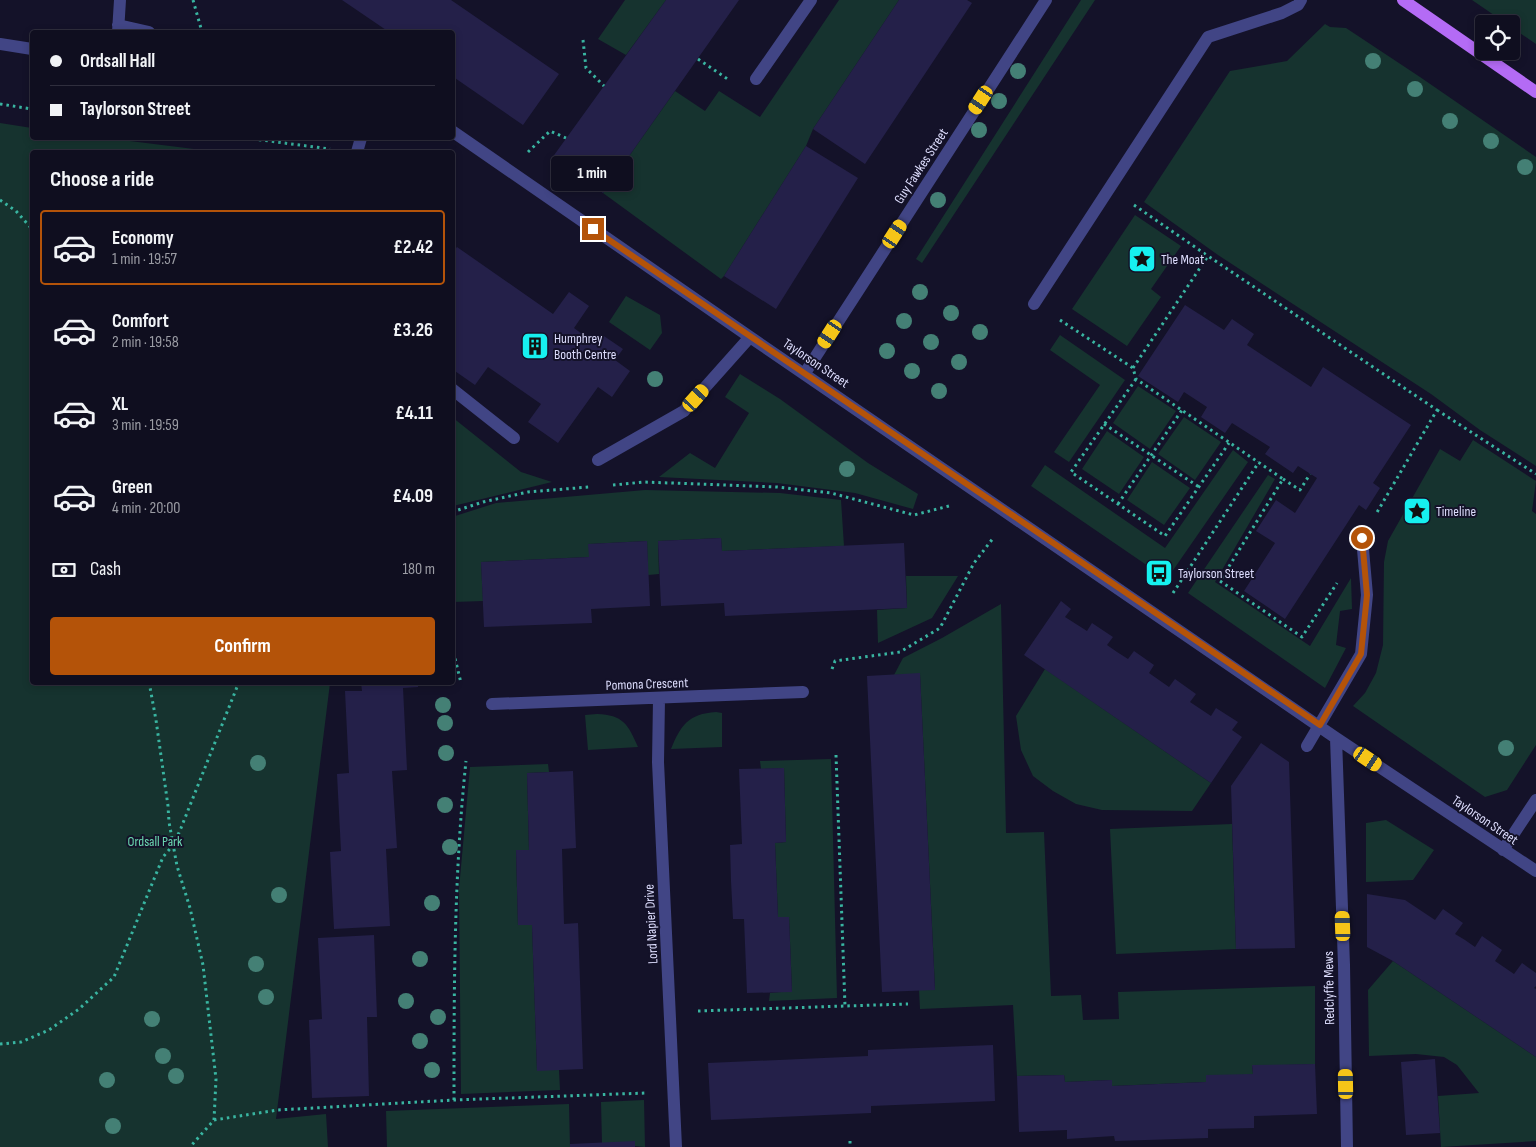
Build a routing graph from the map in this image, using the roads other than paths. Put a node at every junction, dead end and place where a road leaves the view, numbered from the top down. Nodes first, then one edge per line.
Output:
1 (120, 0) edge
2 (810, 0) edge
3 (1046, 0) edge
4 (1301, 0) edge
5 (1411, 2) edge
6 (118, 29) edge
7 (0, 44) edge
8 (30, 49) edge
9 (756, 79) dead end
10 (1536, 92) edge
11 (455, 133) edge
12 (1034, 304) dead end
13 (750, 337) junction
14 (805, 373) junction
15 (455, 391) edge
16 (514, 438) dead end
17 (598, 460) dead end
18 (1362, 538) road end
19 (803, 692) dead end
20 (659, 698) junction
21 (492, 704) dead end
22 (1320, 725) junction
23 (1336, 738) junction
24 (1307, 746) dead end
25 (1536, 800) edge
26 (1503, 850) junction
27 (1536, 871) edge
28 (676, 1147) edge
29 (1347, 1147) edge

1 - 6 street
2 - 9 street
3 - 14 street, Guy Fawkes Street
4 - 12 street
5 - 10 main road
7 - 8 street
11 - 13 street, Taylorson Street
13 - 14 street, Taylorson Street
13 - 17 street
14 - 22 street, Taylorson Street
15 - 16 street
18 - 22 street
19 - 20 street, Pomona Crescent
20 - 21 street, Pomona Crescent
20 - 28 street, Lord Napier Drive
22 - 23 street, Taylorson Street
22 - 24 street
23 - 26 street, Taylorson Street
23 - 29 street, Redclyffe Mews
25 - 26 street
26 - 27 street, Taylorson Street

